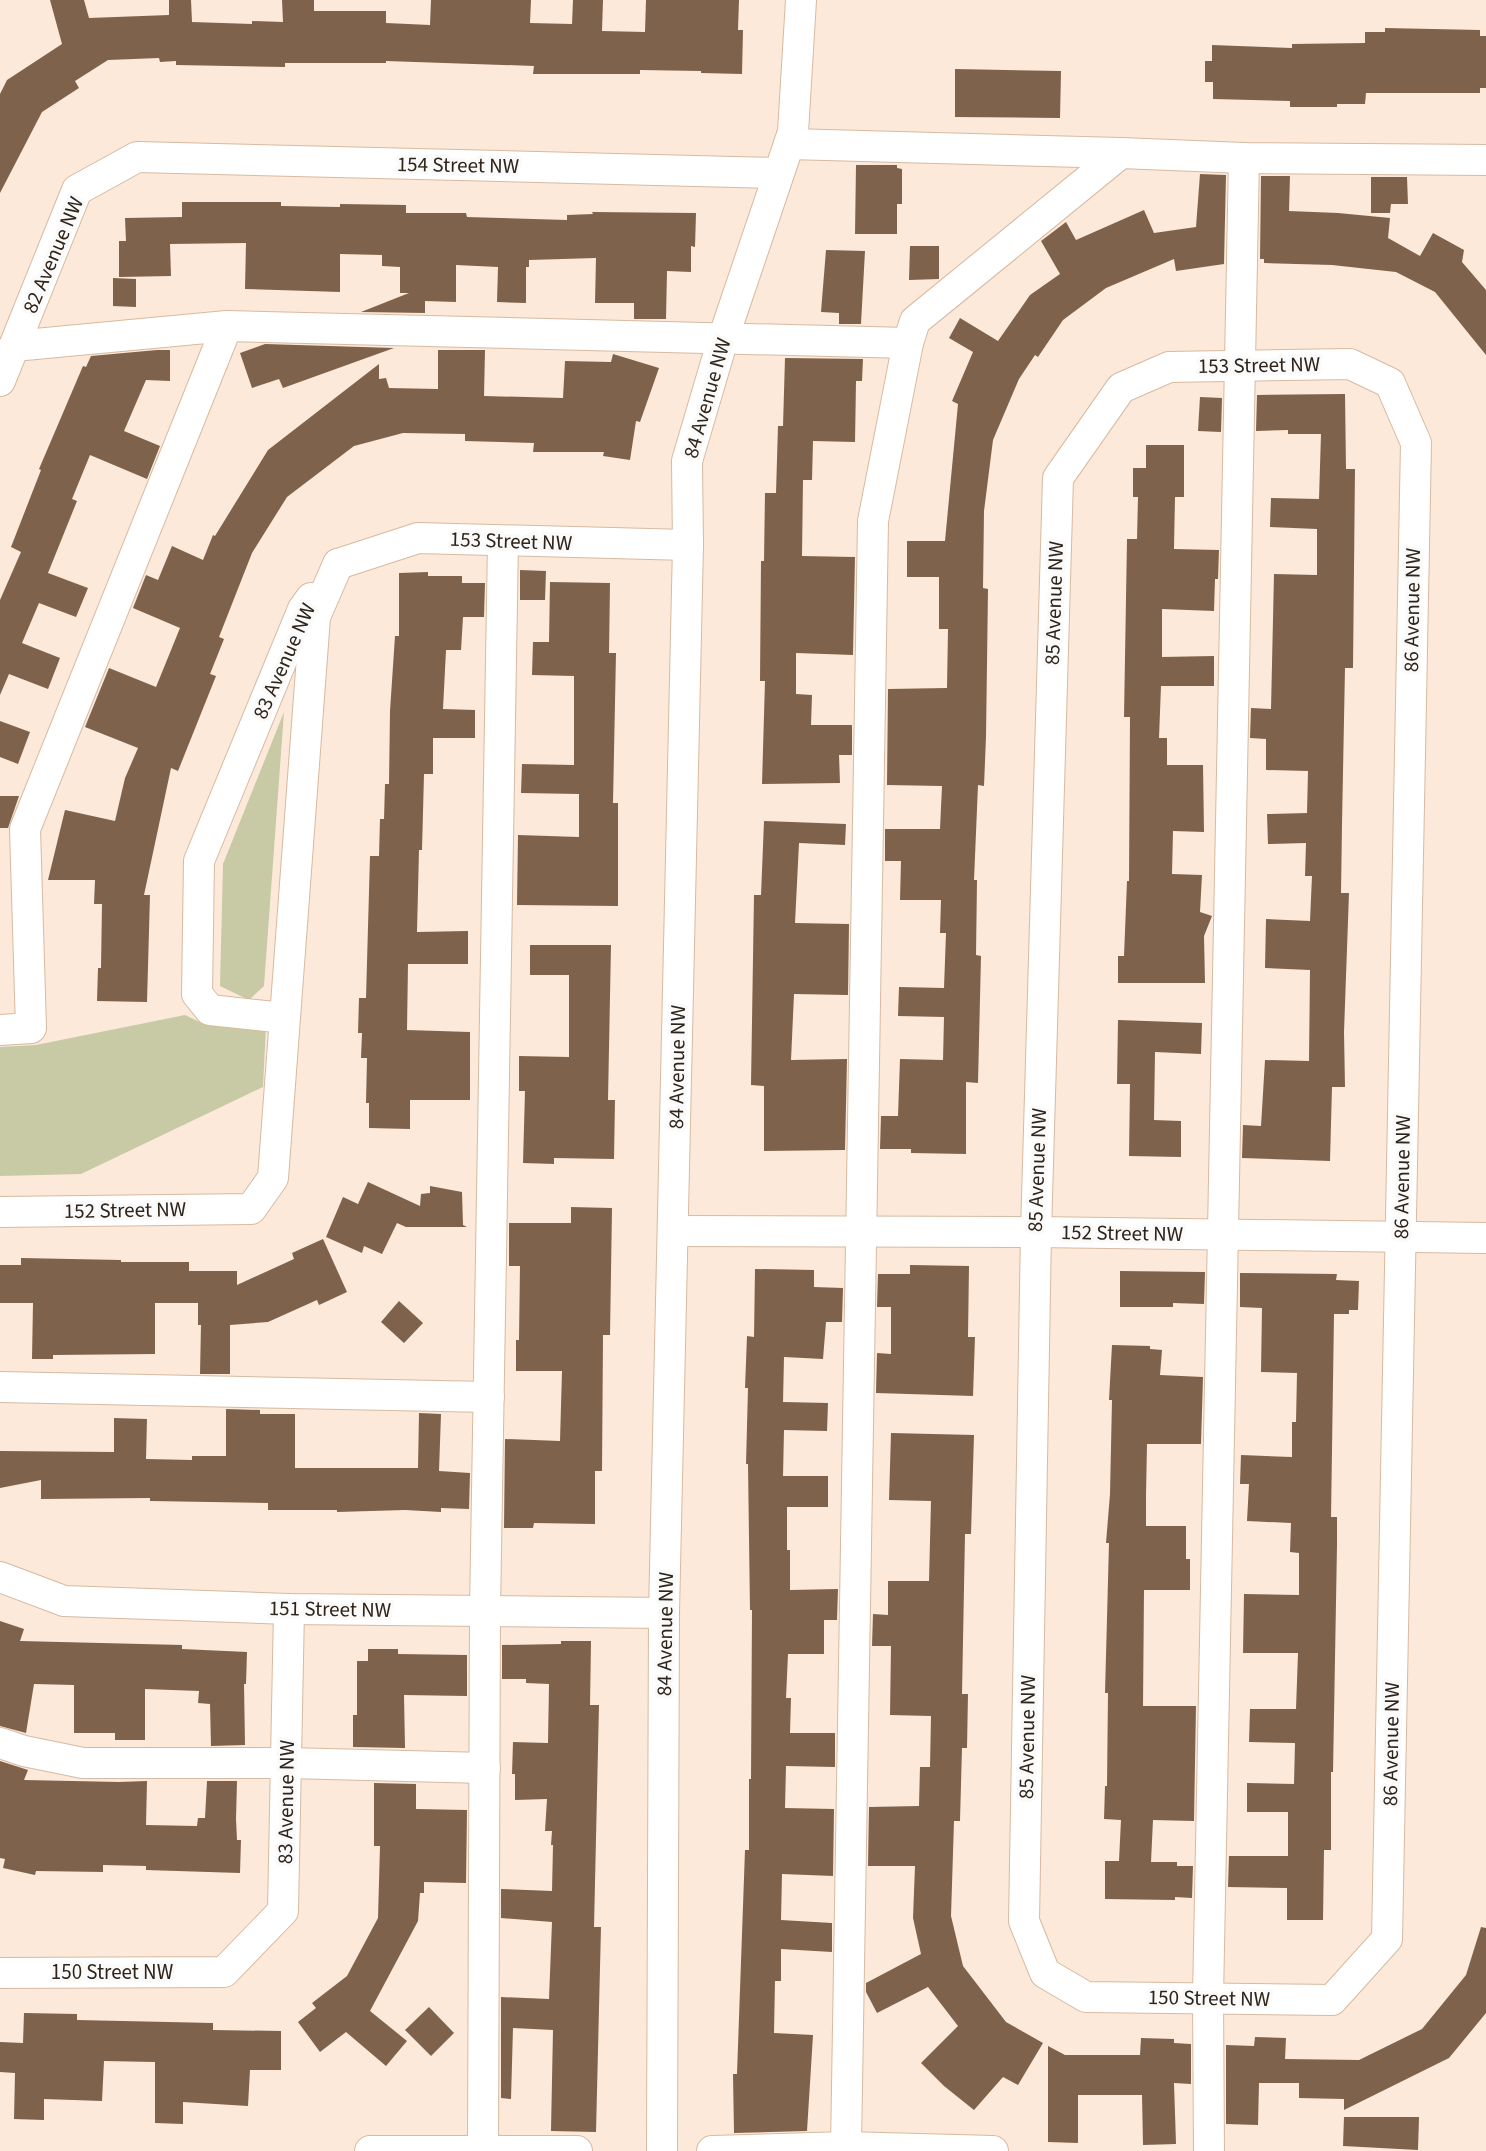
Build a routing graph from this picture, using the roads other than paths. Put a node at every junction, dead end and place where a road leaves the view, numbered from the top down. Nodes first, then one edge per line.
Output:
1 (800, 0) edge
2 (789, 144) junction
3 (1121, 153) junction
4 (137, 157) joint
5 (1244, 158) junction
6 (1486, 160) edge
7 (778, 173) junction
8 (227, 326) junction
9 (723, 339) junction
10 (908, 344) junction
11 (14, 346) junction
12 (1350, 364) joint
13 (1240, 366) junction
14 (1168, 367) joint
15 (0, 381) edge
16 (503, 541) junction
17 (688, 545) junction
18 (338, 564) junction
19 (284, 1018) junction
20 (0, 1030) edge
21 (251, 1209) joint
22 (0, 1212) edge
23 (673, 1231) junction
24 (860, 1231) junction
25 (1035, 1232) junction
26 (1225, 1235) junction
27 (1400, 1238) junction
28 (1486, 1238) edge
29 (0, 1387) edge
30 (489, 1397) junction
31 (0, 1577) edge
32 (289, 1609) junction
33 (485, 1611) junction
34 (664, 1614) junction
35 (0, 1743) edge
36 (287, 1763) junction
37 (485, 1768) junction
38 (223, 1972) joint
39 (0, 1973) edge
40 (1086, 1997) joint
41 (1208, 1998) junction
42 (1332, 2000) joint
43 (846, 2147) junction
44 (483, 2149) edge
45 (370, 2151) edge
46 (577, 2151) edge
47 (662, 2151) edge
48 (712, 2151) edge
49 (993, 2151) edge
50 (1209, 2151) edge

1 - 2 street, 84 Avenue NW
2 - 3 street
2 - 7 street, 84 Avenue NW
3 - 5 street
3 - 10 street
4 - 7 street, 154 Street NW
4 - 11 street, 82 Avenue NW
5 - 6 street
5 - 13 street
7 - 9 street, 84 Avenue NW
8 - 9 street
8 - 11 street
8 - 20 street
9 - 10 street
9 - 17 street, 84 Avenue NW
10 - 24 street
11 - 15 street, 82 Avenue NW
12 - 13 street, 153 Street NW
12 - 27 street, 86 Avenue NW
13 - 14 street, 153 Street NW
13 - 26 street
14 - 25 street, 85 Avenue NW
16 - 17 street, 153 Street NW
16 - 18 street, 153 Street NW
16 - 30 street
17 - 23 street, 84 Avenue NW
18 - 19 street, 83 Avenue NW
18 - 19 street, 83 Avenue NW
19 - 21 street, 83 Avenue NW
21 - 22 street, 152 Street NW
23 - 24 street, 152 Street NW
23 - 34 street, 84 Avenue NW
24 - 25 street, 152 Street NW
24 - 43 street
25 - 26 street, 152 Street NW
25 - 40 street, 85 Avenue NW
26 - 27 street, 152 Street NW
26 - 41 street
27 - 28 street, 152 Street NW
27 - 42 street, 86 Avenue NW
29 - 30 street
30 - 33 street
31 - 32 street, 151 Street NW
32 - 33 street, 151 Street NW
32 - 36 street, 83 Avenue NW
33 - 34 street, 151 Street NW
33 - 37 street
34 - 47 street, 84 Avenue NW
35 - 36 street
36 - 37 street
36 - 38 street, 83 Avenue NW
37 - 44 street
38 - 39 street, 150 Street NW
40 - 41 street, 150 Street NW
41 - 42 street, 150 Street NW
41 - 50 street
43 - 48 street
43 - 49 street
44 - 45 street
44 - 46 street

